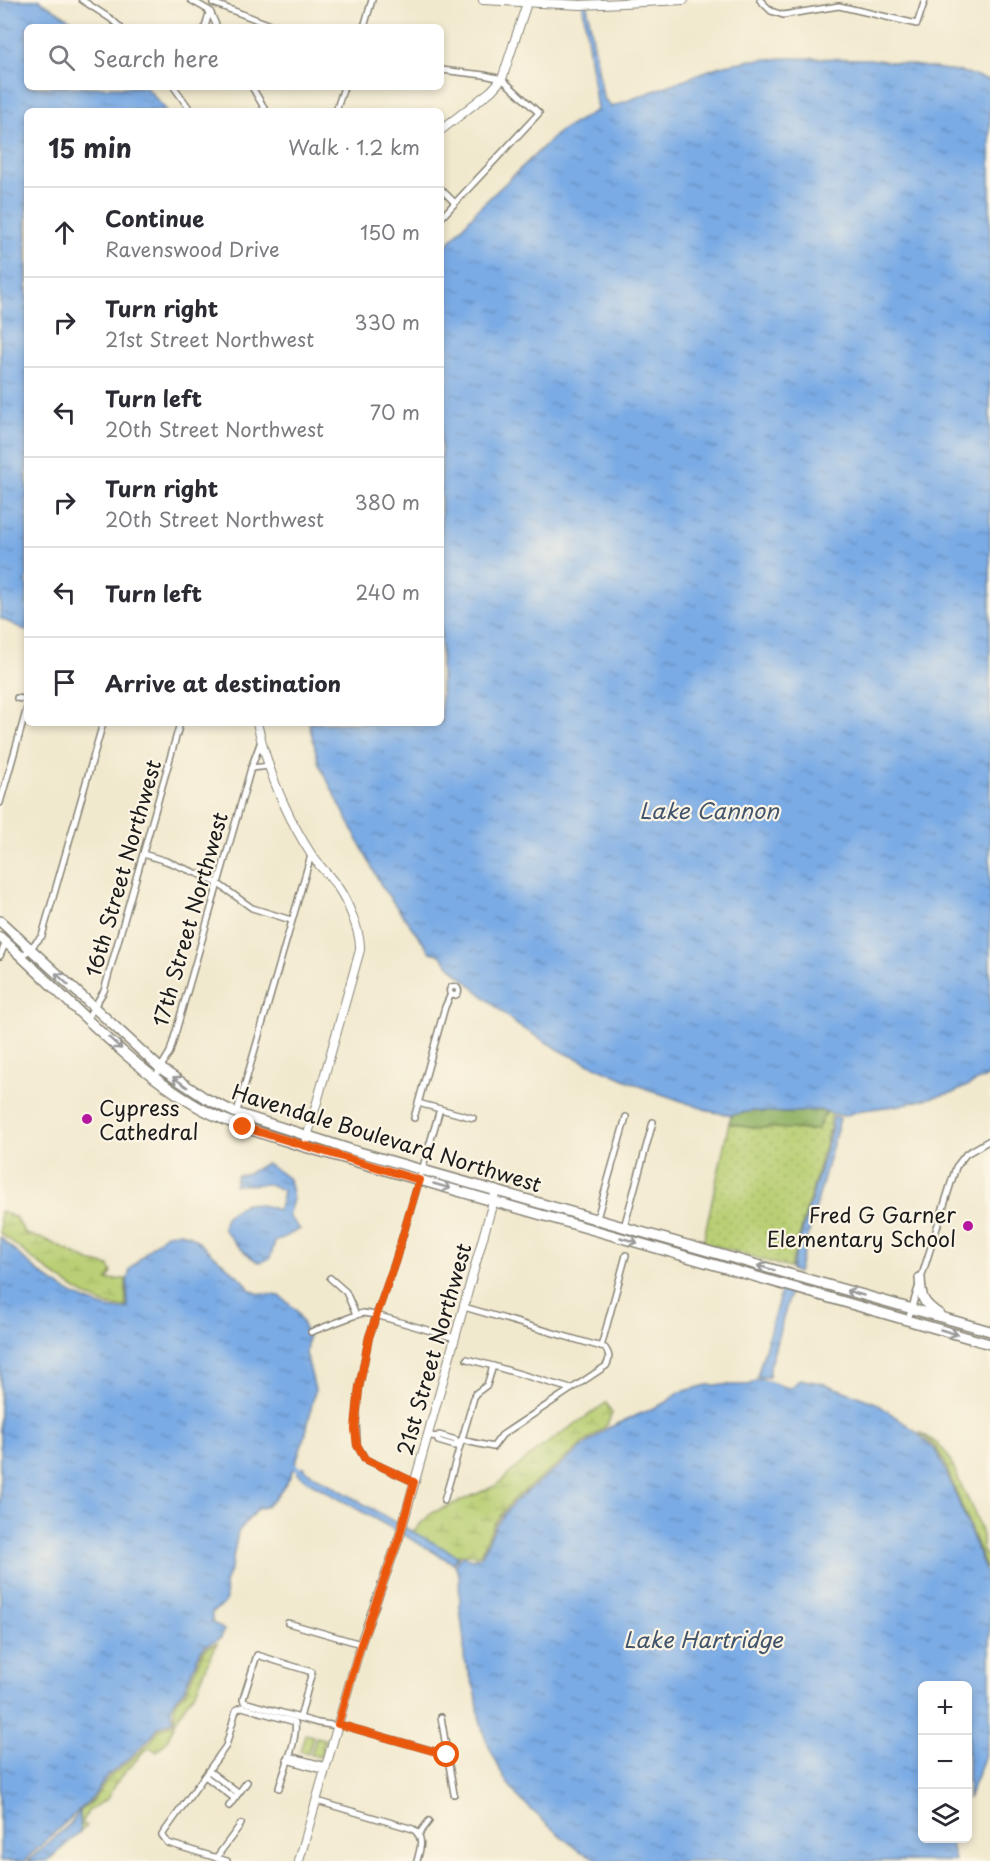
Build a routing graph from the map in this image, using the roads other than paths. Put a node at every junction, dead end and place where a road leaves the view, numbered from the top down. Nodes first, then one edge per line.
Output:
1 (82, 0) edge
2 (191, 0) edge
3 (372, 0) edge
4 (483, 0) edge
5 (684, 0) edge
6 (760, 0) edge
7 (925, 0) edge
8 (214, 2) edge
9 (527, 3) junction
10 (210, 11) junction
11 (117, 24) edge
12 (206, 24) edge
13 (216, 24) edge
14 (269, 24) edge
15 (365, 24) edge
16 (444, 70) edge
17 (502, 79) junction
18 (176, 90) edge
19 (254, 90) edge
20 (343, 90) edge
21 (189, 108) edge
22 (264, 108) edge
23 (337, 108) edge
24 (444, 128) edge
25 (444, 192) edge
26 (454, 203) junction
27 (444, 215) edge
28 (17, 699) dead end
29 (24, 700) edge
30 (24, 719) edge
31 (102, 726) edge
32 (179, 726) edge
33 (258, 726) edge
34 (261, 741) junction
35 (270, 766) junction
36 (250, 768) junction
37 (0, 803) edge
38 (143, 854) junction
39 (311, 855) junction
40 (217, 883) junction
41 (291, 920) junction
42 (0, 921) edge
43 (2, 939) edge
44 (30, 950) junction
45 (0, 956) edge
46 (22, 957) junction
47 (451, 994) dead end
48 (93, 1009) junction
49 (87, 1018) junction
50 (160, 1068) junction
51 (155, 1077) junction
52 (418, 1103) junction
53 (440, 1109) junction
54 (236, 1113) junction
55 (626, 1117) dead end
56 (414, 1118) dead end
57 (473, 1118) dead end
58 (653, 1122) dead end
59 (234, 1124) junction
60 (308, 1136) junction
61 (990, 1140) edge
62 (304, 1147) junction
63 (423, 1169) junction
64 (419, 1180) junction
65 (496, 1191) junction
66 (493, 1201) junction
67 (597, 1220) junction
68 (624, 1227) junction
69 (594, 1230) junction
70 (626, 1255) dead end
71 (725, 1256) junction
72 (722, 1267) junction
73 (330, 1278) dead end
74 (920, 1278) junction
75 (464, 1307) junction
76 (911, 1309) junction
77 (356, 1315) junction
78 (376, 1315) junction
79 (946, 1318) junction
80 (908, 1320) junction
81 (990, 1331) edge
82 (311, 1332) dead end
83 (455, 1338) junction
84 (990, 1344) edge
85 (602, 1347) junction
86 (467, 1359) dead end
87 (493, 1366) junction
88 (571, 1389) junction
89 (436, 1438) junction
90 (460, 1443) junction
91 (414, 1482) junction
92 (444, 1501) dead end
93 (288, 1623) dead end
94 (361, 1644) junction
95 (441, 1716) dead end
96 (300, 1718) junction
97 (338, 1725) junction
98 (447, 1755) junction
99 (288, 1758) junction
100 (326, 1768) junction
101 (207, 1774) junction
102 (247, 1782) dead end
103 (279, 1788) dead end
104 (454, 1794) dead end
105 (236, 1796) junction
106 (317, 1801) junction
107 (229, 1806) dead end
108 (429, 1821) dead end
109 (241, 1824) dead end
110 (419, 1834) junction
111 (216, 1858) junction
112 (226, 1861) edge
113 (299, 1861) edge
114 (417, 1861) edge

1 - 11 street
2 - 10 street
3 - 15 street
4 - 9 street
5 - 9 street
6 - 7 street
8 - 10 street
8 - 14 street
9 - 17 street
10 - 12 street
10 - 13 street
16 - 17 street
17 - 24 street
17 - 26 street
18 - 21 street
19 - 22 street
20 - 23 street
25 - 26 street
26 - 27 street
28 - 29 street
30 - 37 street
31 - 44 street
32 - 38 street, 16th Street Northwest
33 - 34 street
34 - 35 street
34 - 36 street, 17th Street Northwest
35 - 36 street
35 - 39 street
36 - 40 street, 17th Street Northwest
38 - 40 street
38 - 48 street, 16th Street Northwest
39 - 41 street
39 - 60 street
40 - 41 street
40 - 50 street, 17th Street Northwest
41 - 54 street
42 - 44 main road, Havendale Boulevard Northwest
43 - 45 street
43 - 46 main road, Havendale Boulevard Northwest
44 - 46 street
48 -> 44 main road, Havendale Boulevard Northwest
46 - 49 main road, Havendale Boulevard Northwest
47 - 52 street
48 - 49 street, 16th Street Northwest
48 - 50 main road, Havendale Boulevard Northwest
49 -> 51 main road, Havendale Boulevard Northwest
50 - 51 street, 17th Street Northwest
54 -> 50 main road, Havendale Boulevard Northwest
51 - 59 main road, Havendale Boulevard Northwest
52 - 53 street
52 - 56 street
53 - 57 street
53 - 63 street
54 - 59 street
54 - 60 main road, Havendale Boulevard Northwest
55 - 67 street
58 - 68 street
59 - 62 main road, Havendale Boulevard Northwest
60 - 62 street
60 - 63 main road, Havendale Boulevard Northwest
61 - 74 street
62 - 64 main road, Havendale Boulevard Northwest
63 - 64 street
63 - 65 main road, Havendale Boulevard Northwest
64 -> 66 main road, Havendale Boulevard Northwest
64 - 78 street
65 - 66 street, 21st Street Northwest
65 - 67 main road, Havendale Boulevard Northwest
66 - 69 main road, Havendale Boulevard Northwest
66 - 75 street, 21st Street Northwest
67 - 68 main road, Havendale Boulevard Northwest
67 - 69 street
68 - 71 main road, Havendale Boulevard Northwest
69 -> 72 main road, Havendale Boulevard Northwest
70 - 85 street
71 - 72 main road
76 -> 71 main road, Havendale Boulevard Northwest
72 - 80 main road, Havendale Boulevard Northwest
73 - 77 street
74 - 76 street
74 - 79 main road
75 - 83 street, 21st Street Northwest
75 - 85 street
76 - 79 main road, Havendale Boulevard Northwest
76 - 80 street
77 - 78 street
77 - 82 street
78 - 83 street
78 - 91 street
79 - 81 main road, Havendale Boulevard Northwest
80 -> 84 main road, Havendale Boulevard Northwest
83 - 89 street, 21st Street Northwest
85 - 88 street
86 - 87 street
87 - 88 street
87 - 90 street
88 - 90 street
89 - 90 street
89 - 91 street, 21st Street Northwest
90 - 92 street
91 - 94 street, 21st Street Northwest
93 - 94 street
94 - 97 street, 21st Street Northwest
95 - 98 street
96 - 96 street
96 - 97 street
97 - 98 street
97 - 100 street, 21st Street Northwest
98 - 104 street
99 - 100 street
99 - 101 street
99 - 103 street
100 - 106 street, 21st Street Northwest
101 - 105 street
101 - 111 street
102 - 105 street
105 - 107 street
106 - 110 street
106 - 113 street, 21st Street Northwest
108 - 110 street
109 - 111 street
110 - 114 street
111 - 112 street

